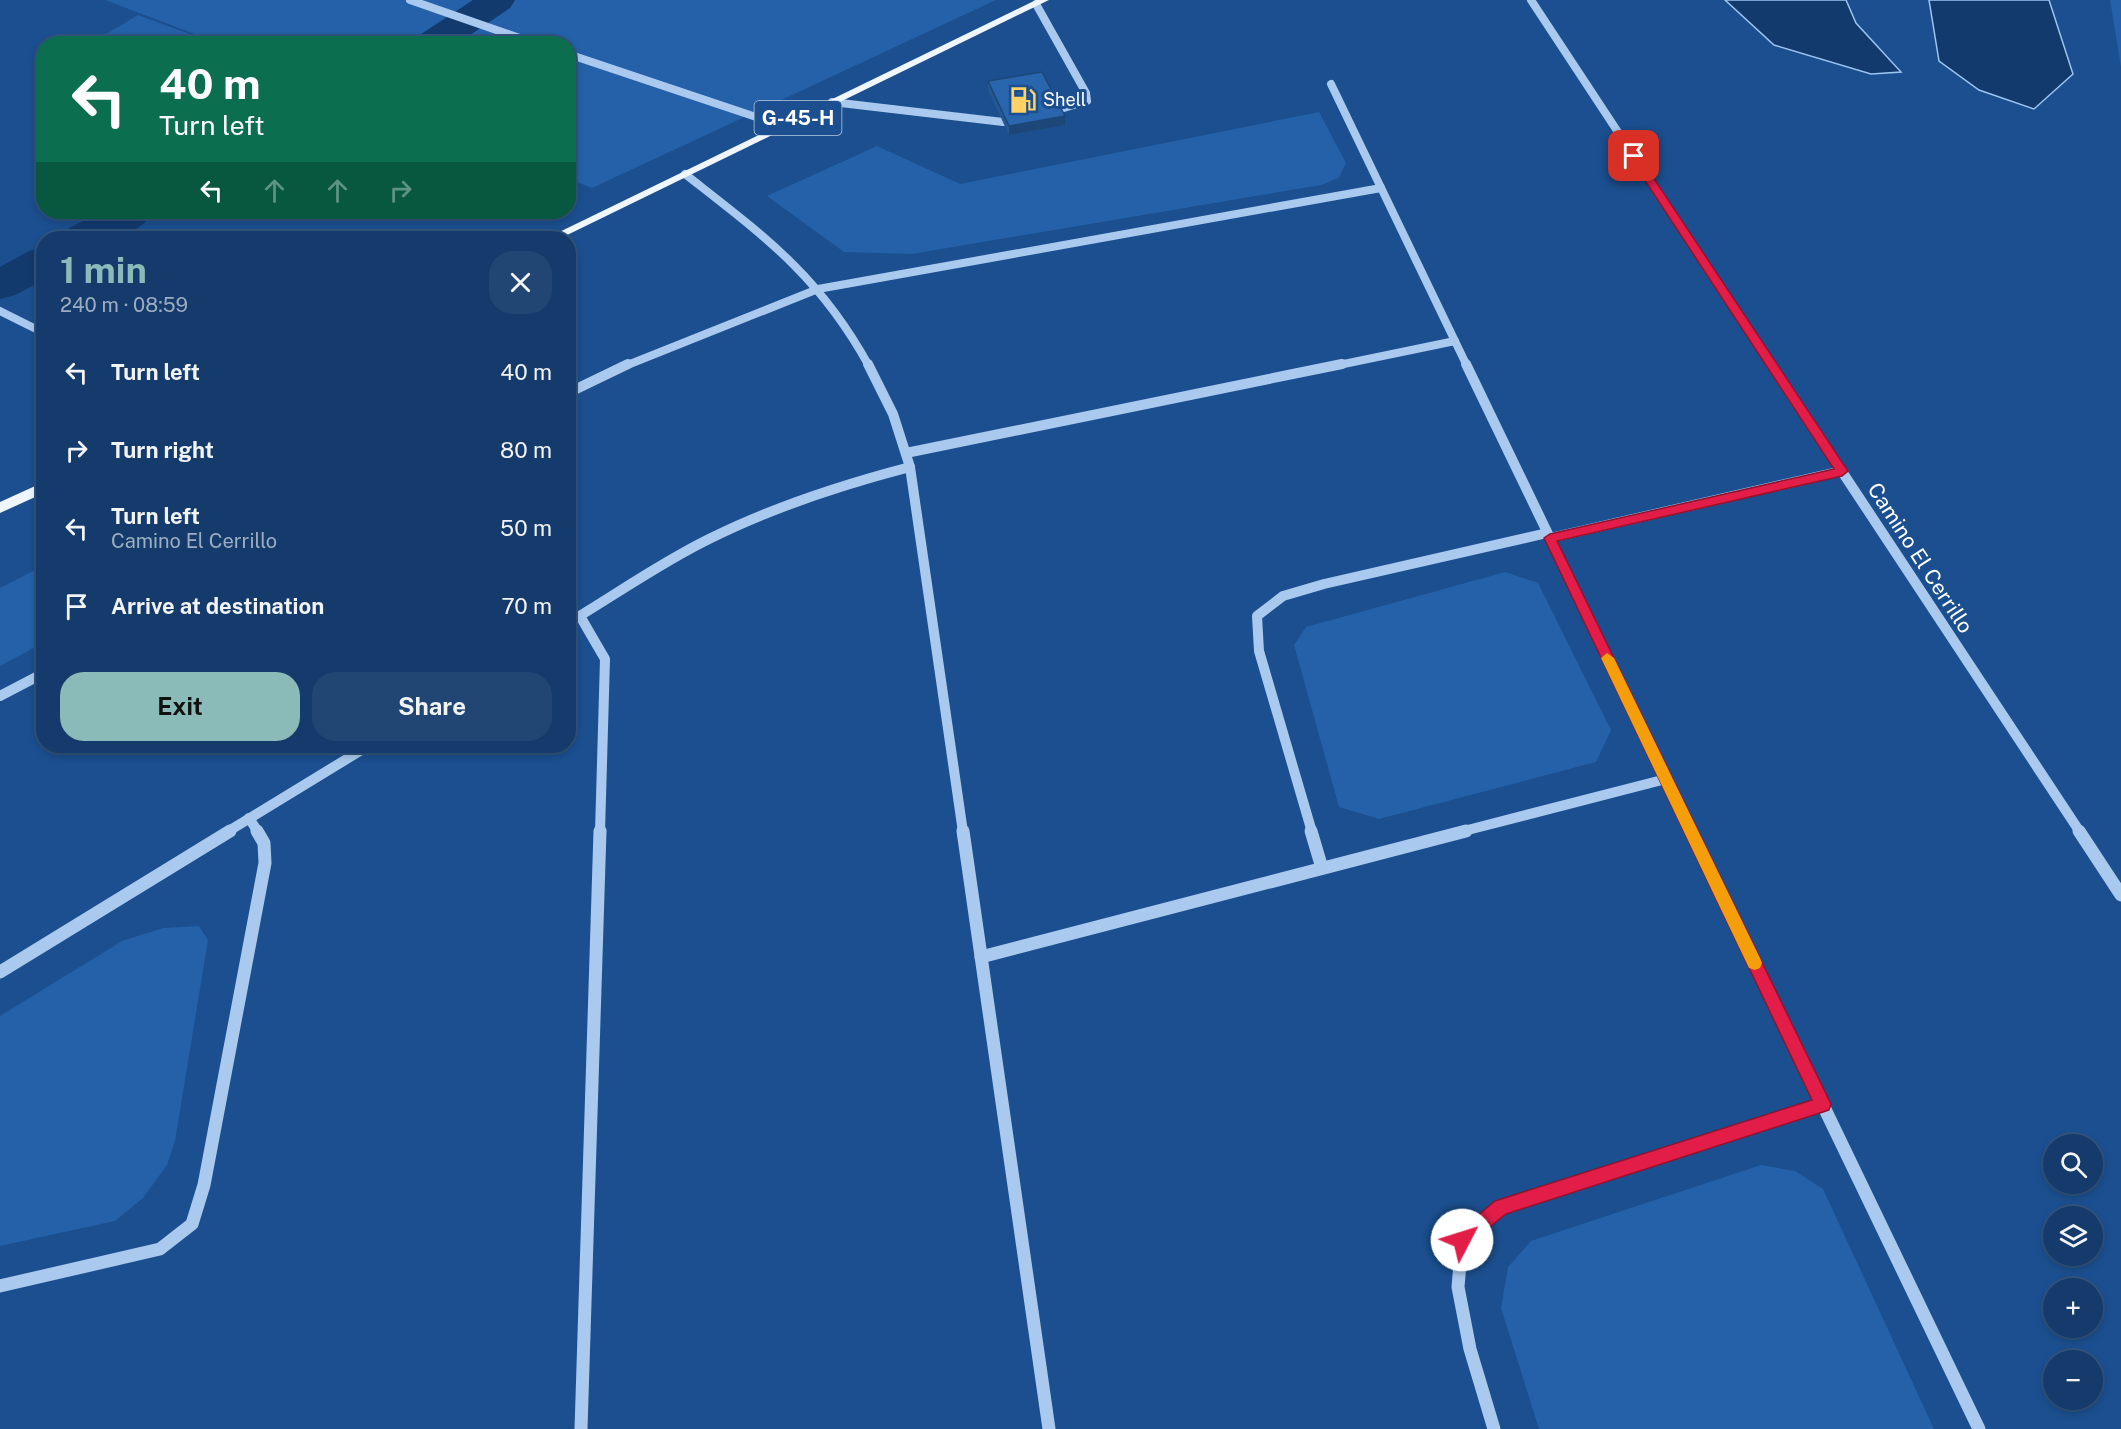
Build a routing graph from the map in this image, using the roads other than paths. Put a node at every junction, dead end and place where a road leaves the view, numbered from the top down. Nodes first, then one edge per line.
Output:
1 (410, 0) edge
2 (1531, 0) edge
3 (1040, 2) edge
4 (514, 36) edge
5 (576, 57) edge
6 (1331, 84) dead end
7 (832, 102) junction
8 (1057, 110) edge
9 (1003, 122) edge
10 (783, 126) junction
11 (685, 174) junction
12 (1381, 188) junction
13 (567, 231) edge
14 (818, 289) junction
15 (0, 312) edge
16 (36, 329) edge
17 (1455, 341) junction
18 (576, 389) edge
19 (906, 453) junction
20 (910, 467) junction
21 (1842, 471) junction
22 (36, 491) edge
23 (0, 508) edge
24 (1549, 536) junction
25 (580, 616) junction
26 (576, 618) edge
27 (36, 677) edge
28 (0, 696) edge
29 (356, 753) edge
30 (1666, 779) junction
31 (249, 818) junction
32 (1322, 868) junction
33 (2121, 895) edge
34 (981, 957) junction
35 (0, 972) edge
36 (1823, 1104) junction
37 (0, 1286) edge
38 (581, 1429) edge
39 (1049, 1429) edge
40 (1494, 1429) edge
41 (1979, 1429) edge

1 - 4 street
2 - 21 street, Camino El Cerrillo
3 - 7 main road, G-45-H
3 - 8 street
5 - 10 street
6 - 12 street
7 - 9 street
7 - 10 main road, G-45-H
10 - 11 main road, G-45-H
11 - 13 main road, G-45-H
11 - 14 street
12 - 14 street
12 - 17 street
14 - 18 street
14 - 19 street
15 - 16 street
17 - 19 street
17 - 24 street
19 - 20 street
20 - 25 street
20 - 34 street
21 - 24 street
21 - 33 street, Camino El Cerrillo
22 - 23 main road
24 - 30 street
24 - 32 street
25 - 26 street
25 - 38 street
27 - 28 street
29 - 31 street
30 - 32 street
30 - 36 street
31 - 35 street
31 - 37 street
32 - 34 street
34 - 39 street
36 - 40 street
36 - 41 street

